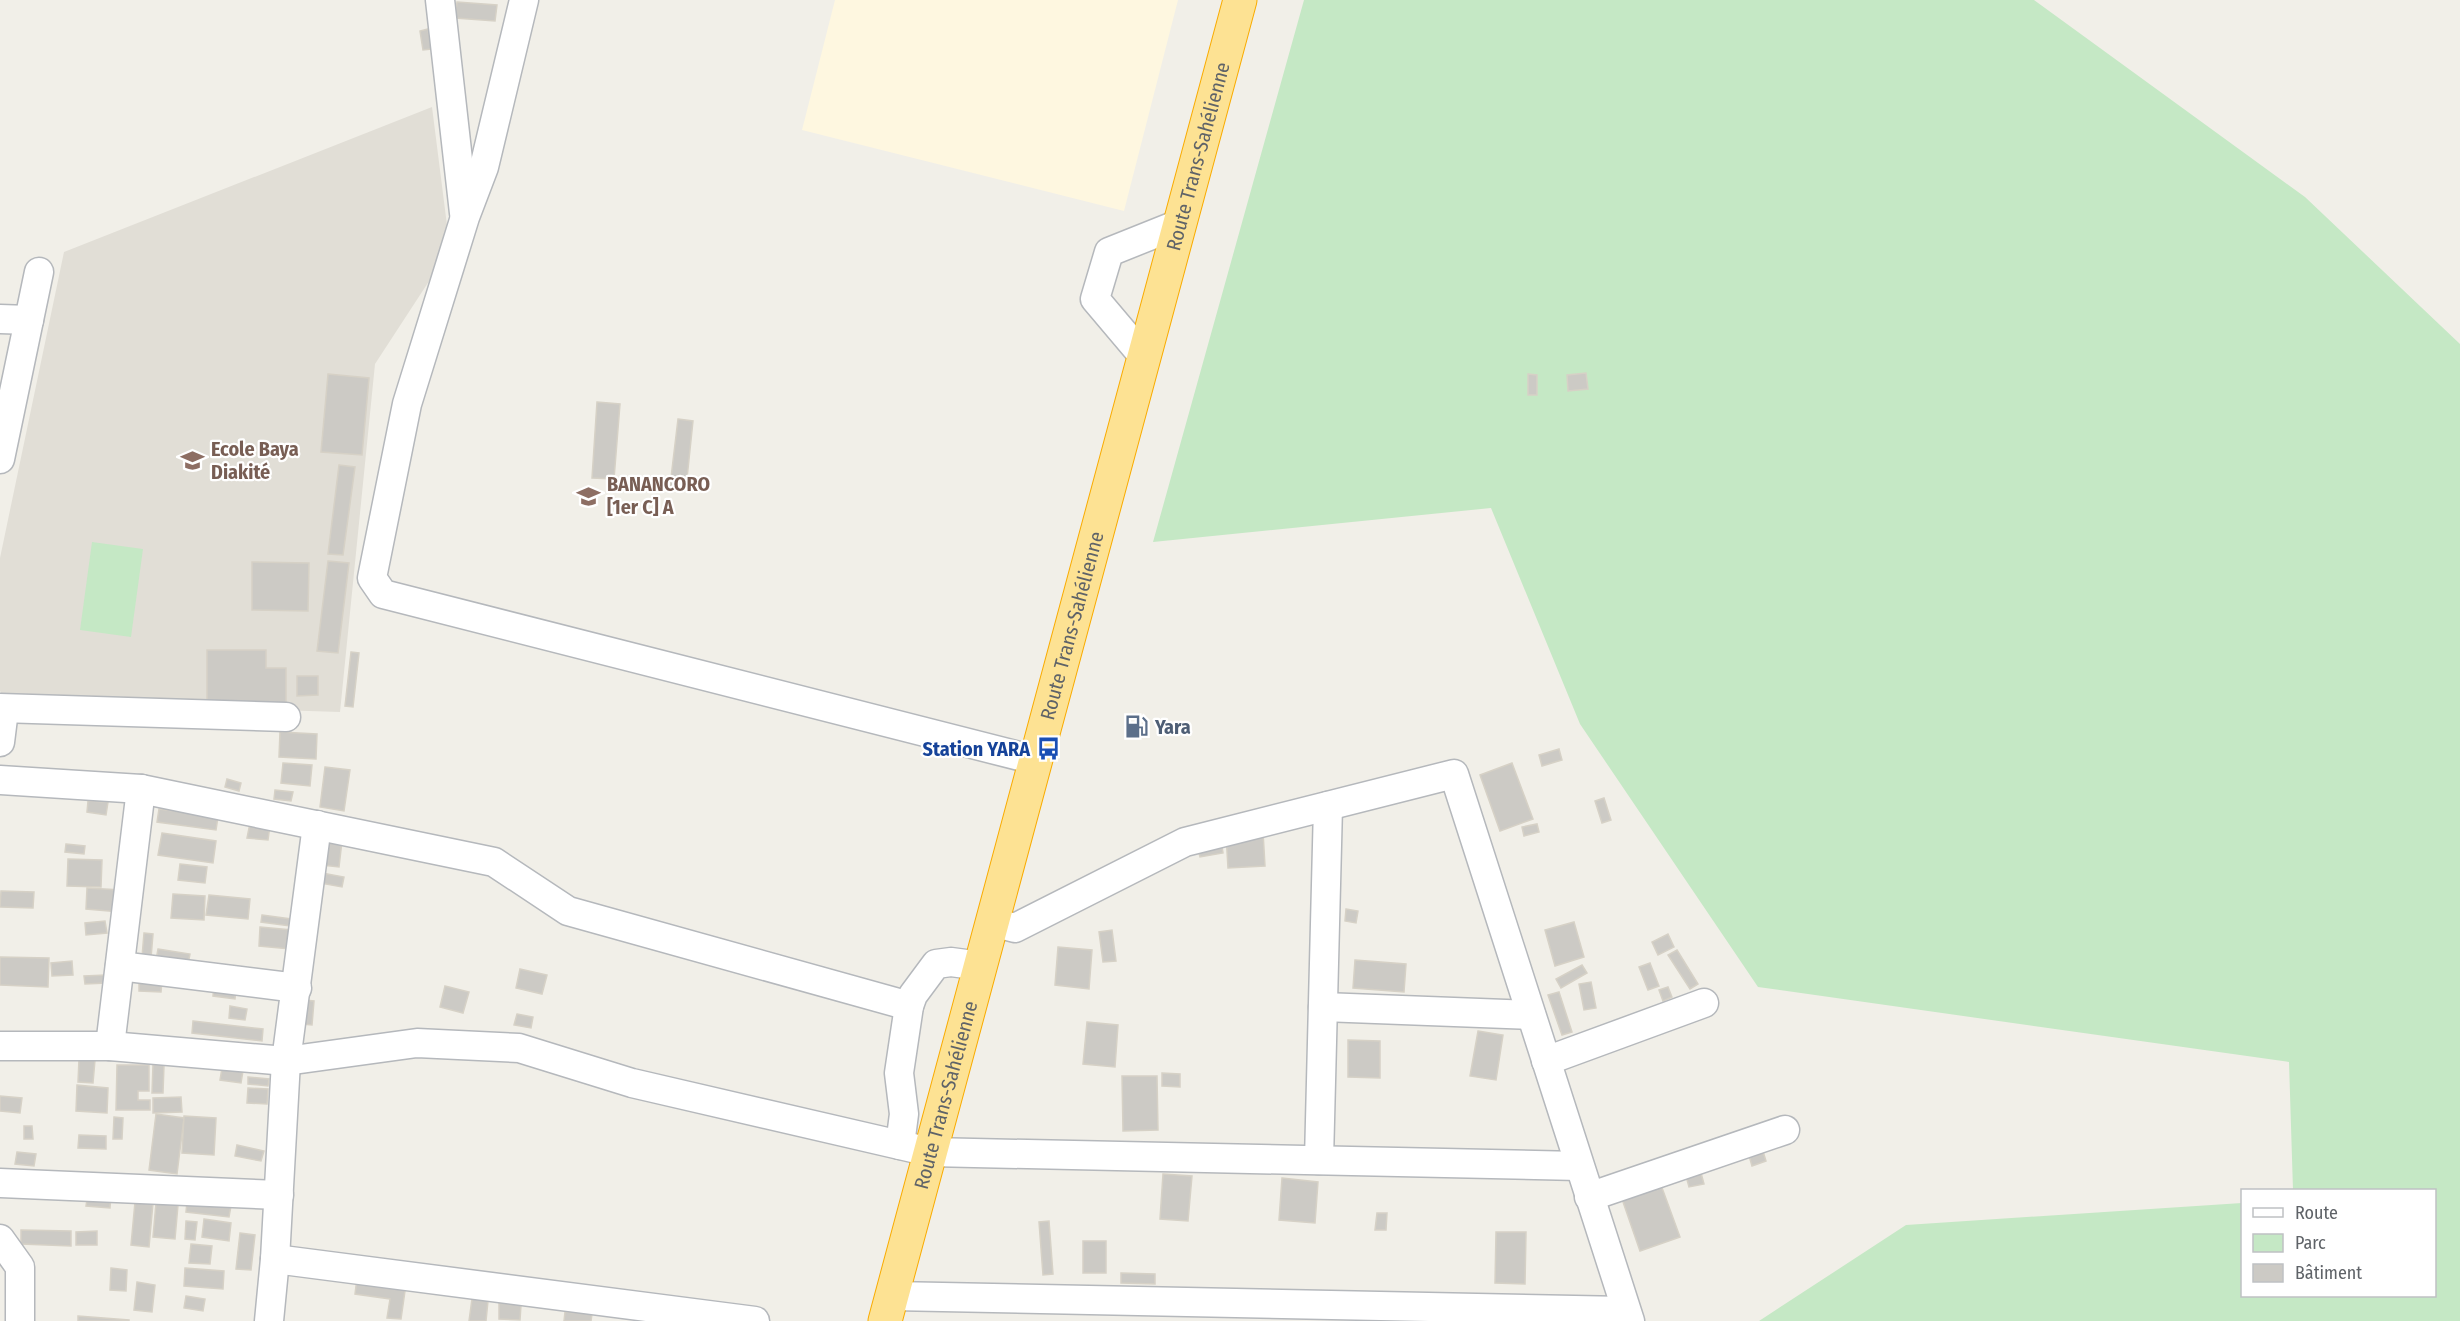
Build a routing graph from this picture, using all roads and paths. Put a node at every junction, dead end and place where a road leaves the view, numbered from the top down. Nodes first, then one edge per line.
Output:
1 (440, 0) edge
2 (524, 0) edge
3 (1239, 0) edge
4 (465, 217) junction
5 (1179, 224) junction
6 (39, 272) dead end
7 (0, 319) edge
8 (28, 320) junction
9 (1144, 357) junction
10 (0, 459) edge
11 (2, 709) edge
12 (286, 717) dead end
13 (0, 742) edge
14 (1035, 760) junction
15 (0, 780) edge
16 (141, 789) junction
17 (1328, 806) junction
18 (317, 825) junction
19 (992, 922) junction
20 (120, 966) junction
21 (981, 966) junction
22 (297, 988) junction
23 (1704, 1003) dead end
24 (909, 1006) junction
25 (1323, 1007) junction
26 (1531, 1015) junction
27 (0, 1046) edge
28 (110, 1046) junction
29 (286, 1061) junction
30 (1545, 1061) junction
31 (1785, 1130) dead end
32 (915, 1148) junction
33 (1319, 1160) junction
34 (1579, 1166) junction
35 (0, 1183) edge
36 (279, 1195) junction
37 (1589, 1197) junction
38 (0, 1239) edge
39 (275, 1259) junction
40 (888, 1308) edge
41 (1083, 1310) edge
42 (601, 1311) edge
43 (1237, 1312) edge
44 (1398, 1314) edge
45 (1549, 1315) edge
46 (1628, 1316) edge
47 (20, 1321) edge
48 (269, 1321) edge
49 (755, 1321) edge

1 - 4 street
2 - 4 street
3 - 5 highway, Route Trans-Sahélienne
4 - 14 street
5 - 9 highway, Route Trans-Sahélienne
5 - 9 street
6 - 8 street
7 - 8 street
8 - 10 street
9 - 14 highway, Route Trans-Sahélienne
11 - 12 street
11 - 13 street
14 - 19 highway, Route Trans-Sahélienne
15 - 16 street
16 - 18 street
16 - 20 street
17 - 19 street
17 - 25 street
17 - 26 street
18 - 22 street
18 - 24 street
19 - 21 highway, Route Trans-Sahélienne
20 - 22 street
20 - 28 street
21 - 24 street
21 - 32 highway, Route Trans-Sahélienne
22 - 29 street
23 - 30 street
24 - 32 street
25 - 26 street
25 - 33 street
26 - 30 street
27 - 28 street
28 - 29 street
29 - 32 street
29 - 36 street
30 - 34 street
31 - 37 street
32 - 33 street
32 - 40 highway, Route Trans-Sahélienne
33 - 34 street
34 - 37 street
35 - 36 street
36 - 39 street
37 - 46 street
38 - 47 street
39 - 42 street
39 - 48 street
40 - 41 street
41 - 43 street
42 - 49 street
43 - 44 street
44 - 45 street
45 - 46 street

